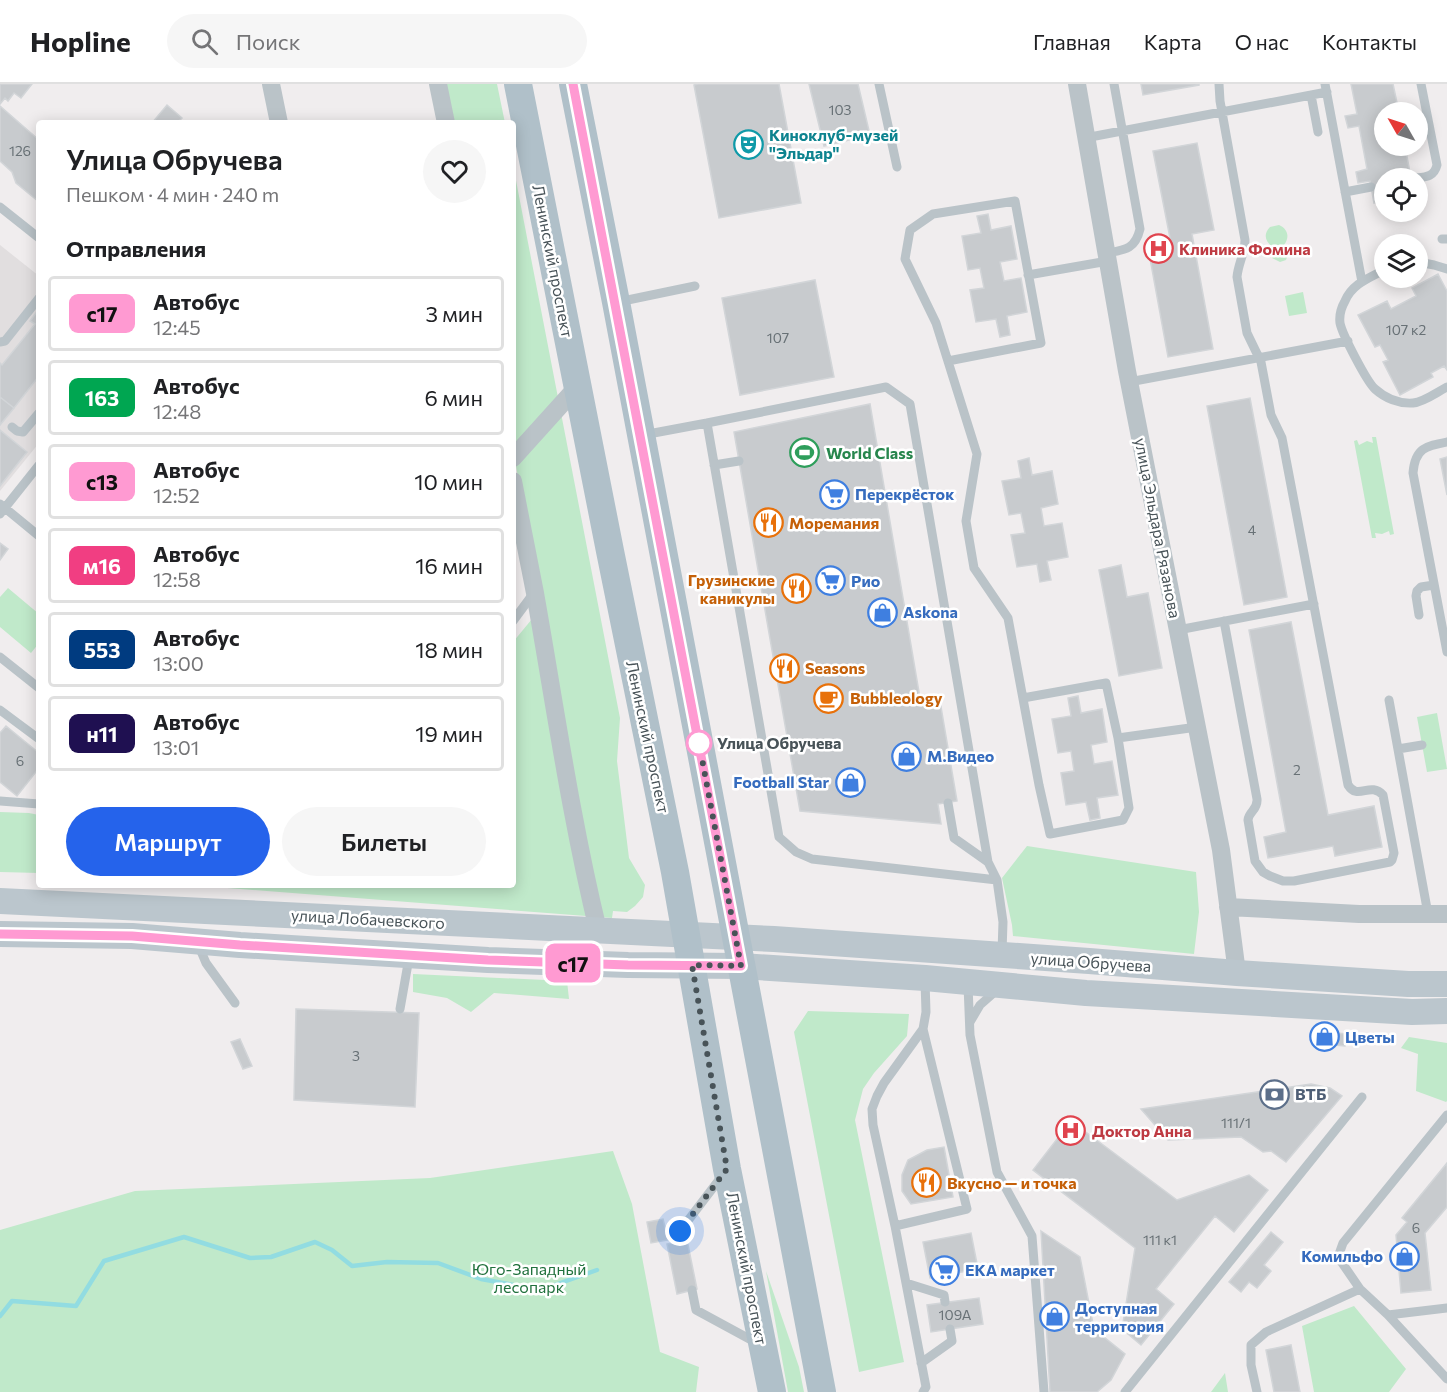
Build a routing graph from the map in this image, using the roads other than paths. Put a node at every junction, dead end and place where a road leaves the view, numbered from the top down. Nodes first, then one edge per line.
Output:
1 (271, 84) edge
2 (438, 84) edge
3 (518, 84) edge
4 (879, 84) edge
5 (1077, 84) edge
6 (1114, 84) edge
7 (1219, 84) edge
8 (1421, 84) edge
9 (574, 85) edge
10 (1326, 88) edge
11 (1311, 95) junction
12 (1222, 112) junction
13 (278, 120) edge
14 (445, 120) edge
15 (1123, 130) junction
16 (1318, 132) dead end
17 (1085, 138) junction
18 (897, 167) dead end
19 (1428, 176) edge
20 (1371, 187) dead end
21 (1345, 192) junction
22 (0, 207) edge
23 (36, 236) edge
24 (1107, 257) junction
25 (1428, 264) edge
26 (1447, 270) edge
27 (1028, 275) junction
28 (1374, 275) edge
29 (1362, 282) junction
30 (695, 286) dead end
31 (36, 302) edge
32 (616, 302) junction
33 (1348, 340) junction
34 (0, 342) edge
35 (1259, 357) junction
36 (948, 361) junction
37 (1129, 382) junction
38 (577, 387) junction
39 (1447, 387) edge
40 (36, 417) edge
41 (707, 423) junction
42 (12, 427) dead end
43 (641, 435) junction
44 (1447, 442) edge
45 (516, 455) edge
46 (739, 461) dead end
47 (714, 465) junction
48 (36, 469) edge
49 (516, 497) edge
50 (2, 509) edge
51 (36, 534) edge
52 (1434, 585) junction
53 (534, 592) junction
54 (1314, 604) junction
55 (1419, 615) dead end
56 (516, 617) edge
57 (1224, 621) junction
58 (1178, 630) junction
59 (1447, 652) edge
60 (0, 657) edge
61 (36, 686) edge
62 (1023, 698) junction
63 (1389, 700) dead end
64 (0, 710) edge
65 (1197, 727) junction
66 (36, 737) edge
67 (1118, 738) junction
68 (1422, 745) dead end
69 (1398, 749) junction
70 (0, 801) edge
71 (948, 802) dead end
72 (36, 804) edge
73 (987, 862) junction
74 (997, 880) junction
75 (0, 901) edge
76 (1228, 907) junction
77 (1428, 914) junction
78 (1447, 914) edge
79 (598, 930) junction
80 (687, 935) junction
81 (736, 937) junction
82 (4, 938) edge
83 (197, 942) junction
84 (410, 956) junction
85 (1011, 956) junction
86 (692, 965) junction
87 (741, 966) junction
88 (1237, 973) junction
89 (925, 978) junction
90 (968, 983) junction
91 (1447, 984) edge
92 (1010, 987) junction
93 (235, 1003) dead end
94 (400, 1009) dead end
95 (1447, 1011) edge
96 (970, 1022) junction
97 (923, 1029) junction
98 (1362, 1097) dead end
99 (1447, 1115) edge
100 (727, 1169) junction
101 (895, 1226) junction
102 (682, 1241) dead end
103 (906, 1283) junction
104 (1360, 1289) junction
105 (692, 1290) dead end
106 (945, 1302) dead end
107 (1447, 1308) edge
108 (1388, 1315) junction
109 (950, 1329) dead end
110 (763, 1346) junction
111 (921, 1363) junction
112 (1447, 1379) edge
113 (772, 1392) edge
114 (822, 1392) edge
115 (923, 1392) edge
116 (1044, 1392) edge
117 (1125, 1392) edge
118 (1257, 1392) edge

1 - 13 street
2 - 14 street
3 - 38 main road, Ленинский проспект
4 - 18 lane
5 - 17 street, улица Эльдара Рязанова
6 - 15 lane
7 - 12 lane
8 - 19 lane
9 - 32 main road
10 - 11 lane
10 - 21 lane
11 - 12 lane
11 - 16 lane
12 - 15 lane
12 - 35 lane
15 - 17 lane
15 - 24 lane
17 - 24 street, улица Эльдара Рязанова
20 - 21 lane
21 - 29 lane
22 - 23 lane
24 - 27 lane
24 - 37 street, улица Эльдара Рязанова
25 - 26 lane
27 - 36 lane
27 - 36 lane
28 - 29 lane
29 - 33 lane
30 - 32 lane
31 - 34 lane
32 - 43 main road
33 - 35 lane
33 - 39 lane
35 - 37 lane
35 - 54 lane
36 - 62 lane
37 - 58 street, улица Эльдара Рязанова
38 - 45 street
38 - 80 main road, Ленинский проспект
40 - 42 lane
41 - 43 lane
41 - 47 lane
41 - 73 lane
43 - 81 main road
44 - 52 lane
46 - 47 lane
47 - 74 lane
48 - 50 lane
49 - 53 street
50 - 51 lane
52 - 55 lane
52 - 59 lane
53 - 56 lane
53 - 79 street
54 - 57 lane
54 - 57 lane
57 - 58 lane
58 - 65 street, улица Эльдара Рязанова
60 - 61 lane
62 - 67 lane
62 - 67 lane
63 - 69 lane
64 - 66 lane
65 - 67 lane
65 - 76 street, улица Эльдара Рязанова
68 - 69 lane
69 - 77 lane
70 - 72 lane
71 - 73 lane
73 - 74 lane
74 - 85 lane
75 - 79 main road, улица Лобачевского
76 - 77 street
76 - 88 street, улица Эльдара Рязанова
77 - 78 street
79 - 80 main road, улица Лобачевского
80 - 81 main road, улица Лобачевского
80 - 86 main road, Ленинский проспект
81 - 85 main road, улица Обручева
81 - 87 main road
82 - 83 main road, улица Лобачевского
83 - 84 main road, улица Лобачевского
83 - 93 lane
84 - 86 main road, улица Лобачевского
84 - 94 lane
85 - 88 main road, улица Обручева
85 - 92 street
86 - 87 main road, улица Лобачевского
86 - 100 main road, Ленинский проспект
87 - 89 main road, улица Обручева
87 - 114 main road
88 - 91 main road, улица Обручева
89 - 90 main road, улица Обручева
89 - 97 lane
90 - 92 main road, улица Обручева
90 - 96 lane
92 - 95 main road, улица Обручева
92 - 96 lane
96 - 116 lane
97 - 101 lane
97 - 101 lane
98 - 117 lane
99 - 104 lane
100 - 102 lane
100 - 110 main road, Ленинский проспект
101 - 103 lane
103 - 106 lane
103 - 111 lane
104 - 108 lane
104 - 118 lane
105 - 110 lane
107 - 108 lane
108 - 112 lane
109 - 111 lane
110 - 113 main road, Ленинский проспект
111 - 115 lane

